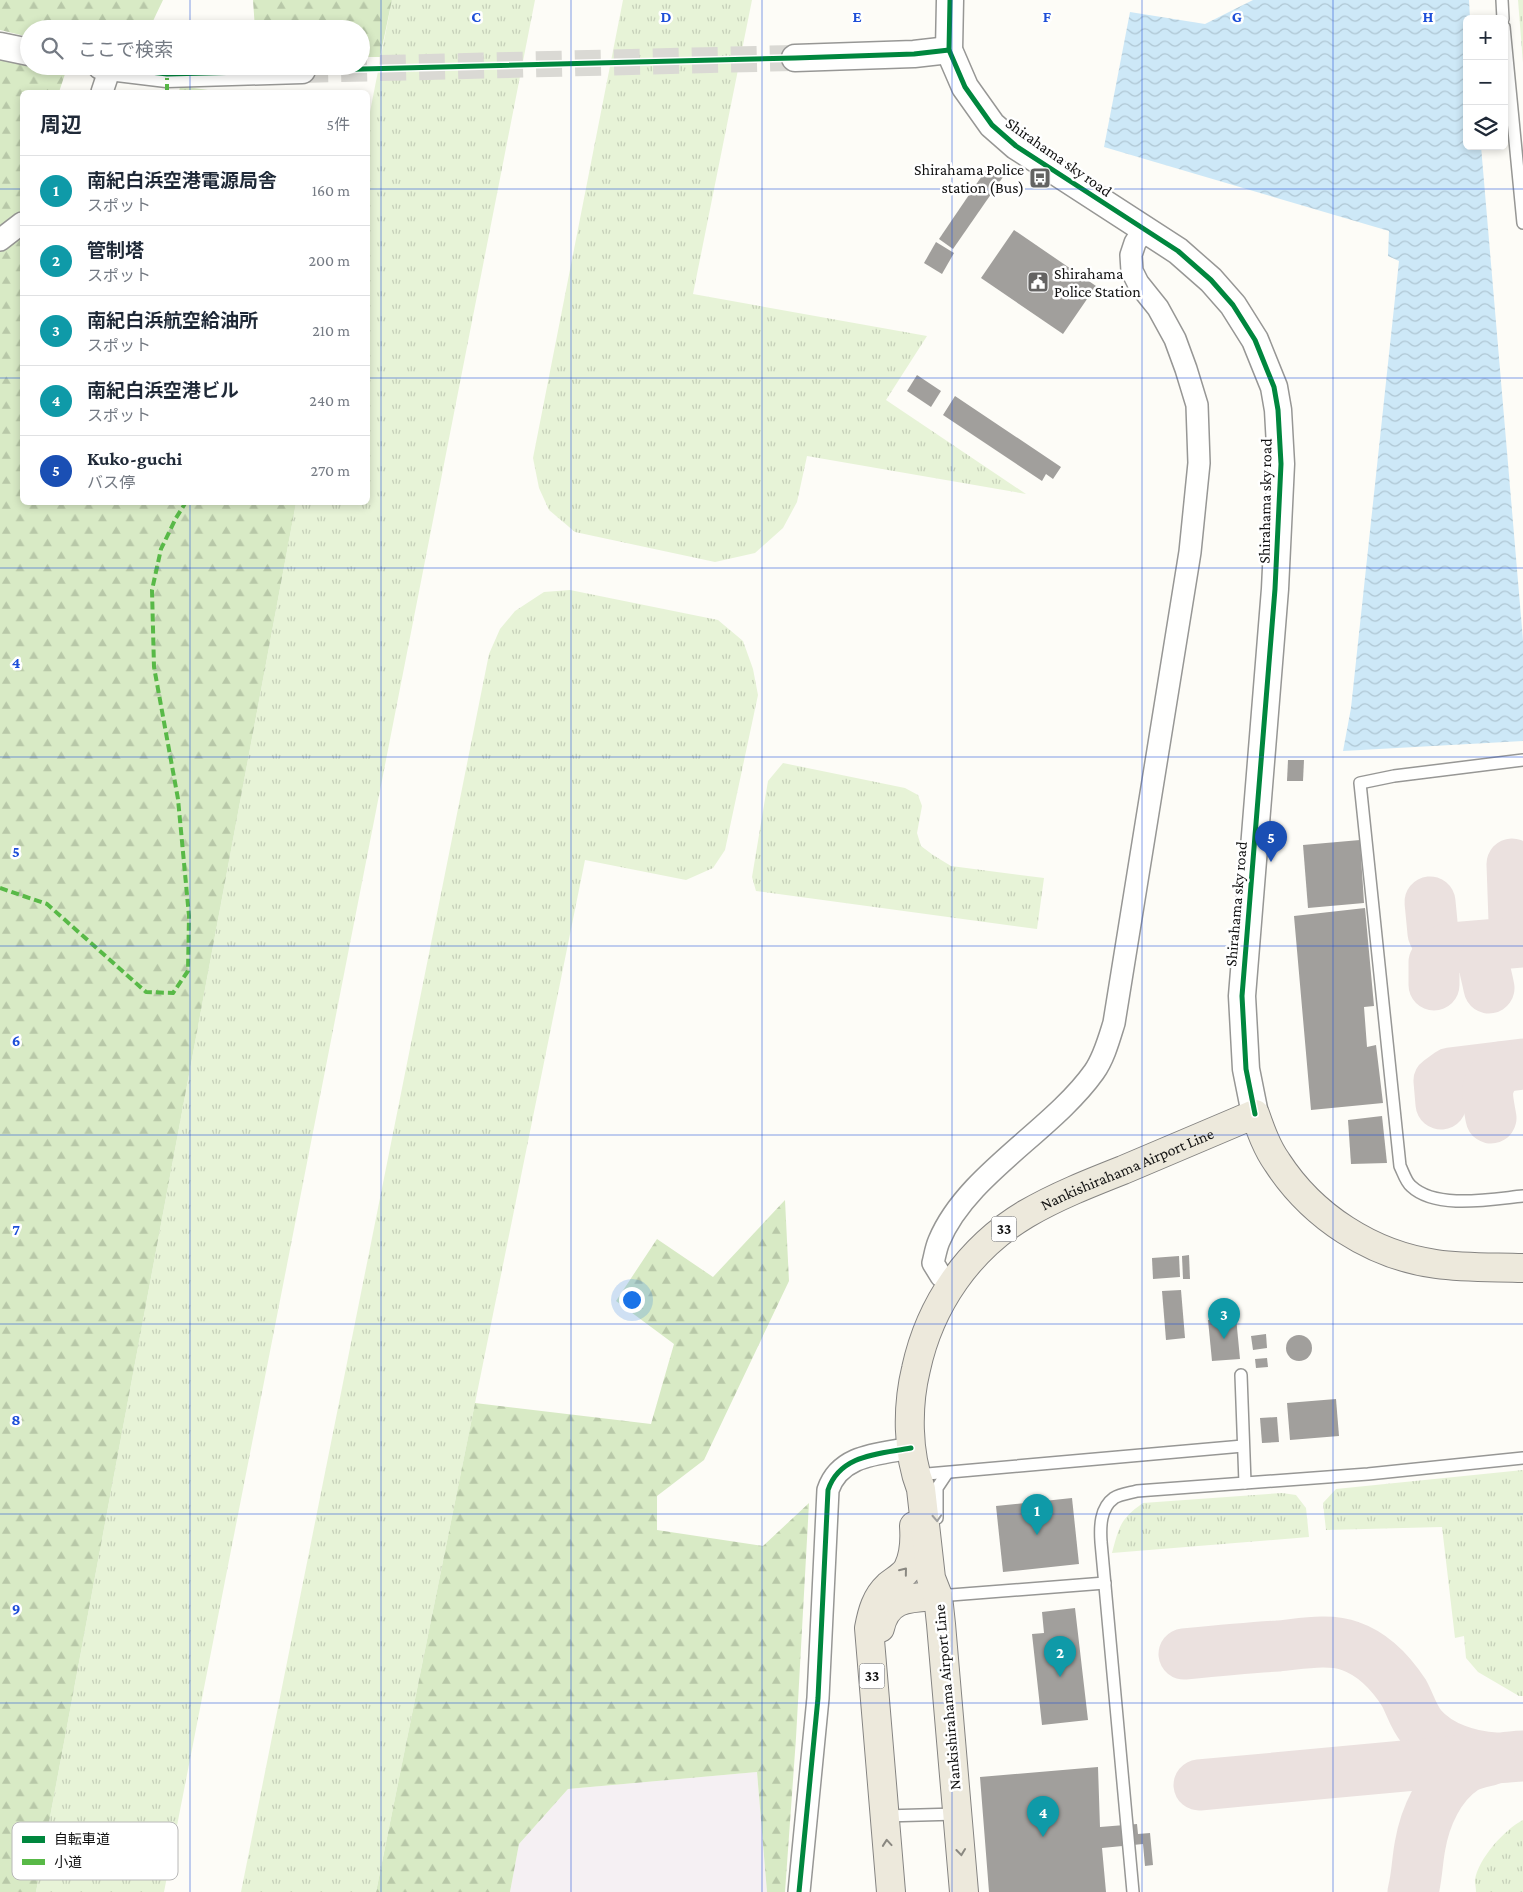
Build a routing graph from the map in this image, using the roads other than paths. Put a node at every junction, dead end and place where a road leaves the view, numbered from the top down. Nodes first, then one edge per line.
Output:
1 (950, 0) edge
2 (1502, 0) edge
3 (1503, 15) edge
4 (0, 46) edge
5 (20, 50) edge
6 (949, 50) junction
7 (794, 58) tunnel mouth
8 (1507, 60) edge
9 (105, 75) edge
10 (102, 90) edge
11 (1523, 223) edge
12 (20, 225) edge
13 (1144, 229) junction
14 (0, 240) edge
15 (1523, 760) edge
16 (1255, 1114) junction
17 (1523, 1196) edge
18 (1523, 1260) edge
19 (1462, 1266) junction
20 (1523, 1268) edge
21 (952, 1284) junction
22 (1241, 1375) dead end
23 (1244, 1446) junction
24 (911, 1448) junction
25 (1523, 1458) edge
26 (947, 1473) junction
27 (916, 1475) junction
28 (1245, 1483) junction
29 (1105, 1583) junction
30 (938, 1596) junction
31 (872, 1679) junction
32 (957, 1814) junction
33 (884, 1816) junction
34 (799, 1892) edge
35 (891, 1892) edge
36 (964, 1892) edge
37 (1133, 1892) edge

1 - 6 street, Shirahama sky road
2 - 3 lane
4 - 5 street
6 - 7 street
6 - 13 street, Shirahama sky road
8 - 11 lane
9 - 10 street
12 - 14 street
13 - 16 street, Shirahama sky road
13 - 21 street
15 - 17 lane
16 - 19 main road
16 - 21 main road, Nankishirahama Airport Line / 33
18 - 19 main road
19 - 20 main road
21 - 24 main road, Nankishirahama Airport Line / 33
22 - 23 lane
23 - 26 lane
23 - 28 lane
24 - 27 main road, Nankishirahama Airport Line / 33
24 - 34 street
25 - 28 lane
26 - 27 lane
26 -> 30 lane
27 - 30 main road, Nankishirahama Airport Line / 33
31 -> 27 main road, Nankishirahama Airport Line / 33
28 - 29 lane
29 - 30 lane
29 - 37 lane
30 - 31 main road
30 - 32 main road, Nankishirahama Airport Line / 33
31 - 33 main road, Nankishirahama Airport Line / 33
32 - 33 lane
32 -> 36 main road, Nankishirahama Airport Line / 33
35 -> 33 main road, Nankishirahama Airport Line / 33

